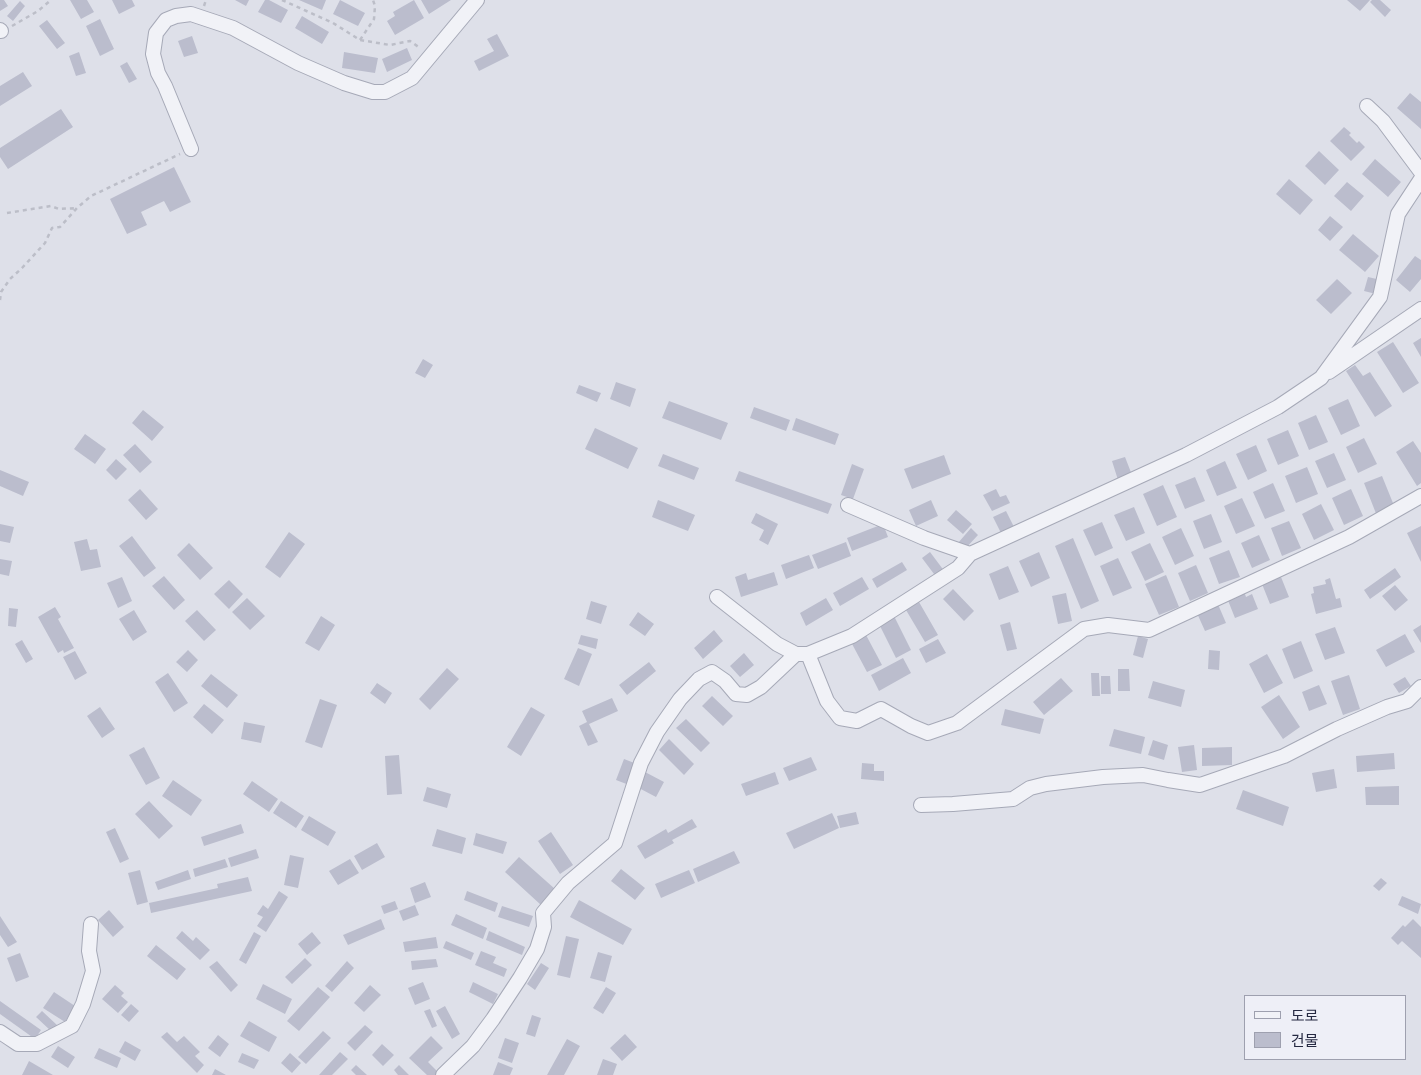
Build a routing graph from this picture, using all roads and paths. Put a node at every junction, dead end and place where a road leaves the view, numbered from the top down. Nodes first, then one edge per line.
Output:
1 (51, 0) edge
2 (282, 0) edge
3 (373, 0) edge
4 (477, 0) edge
5 (1, 30) edge
6 (360, 40) junction
7 (431, 55) junction
8 (1367, 106) dead end
9 (190, 149) joint
10 (1421, 172) edge
11 (1421, 179) edge
12 (77, 208) junction
13 (8, 213) dead end
14 (0, 300) edge
15 (1421, 309) edge
16 (1321, 378) junction
17 (1421, 496) edge
18 (848, 505) dead end
19 (970, 554) junction
20 (717, 597) dead end
21 (802, 654) junction
22 (1421, 687) edge
23 (921, 805) dead end
24 (91, 924) dead end
25 (0, 1032) edge
26 (443, 1075) edge

1 - 5 path
2 - 6 path
3 - 6 path
4 - 7 street
6 - 7 path
7 - 9 street
8 - 10 street
9 - 12 path
11 - 16 street
12 - 13 path
12 - 14 path
15 - 16 street
16 - 19 street
17 - 21 street
18 - 19 street
19 - 21 street
20 - 21 street
21 - 26 street
22 - 23 street
24 - 25 street

